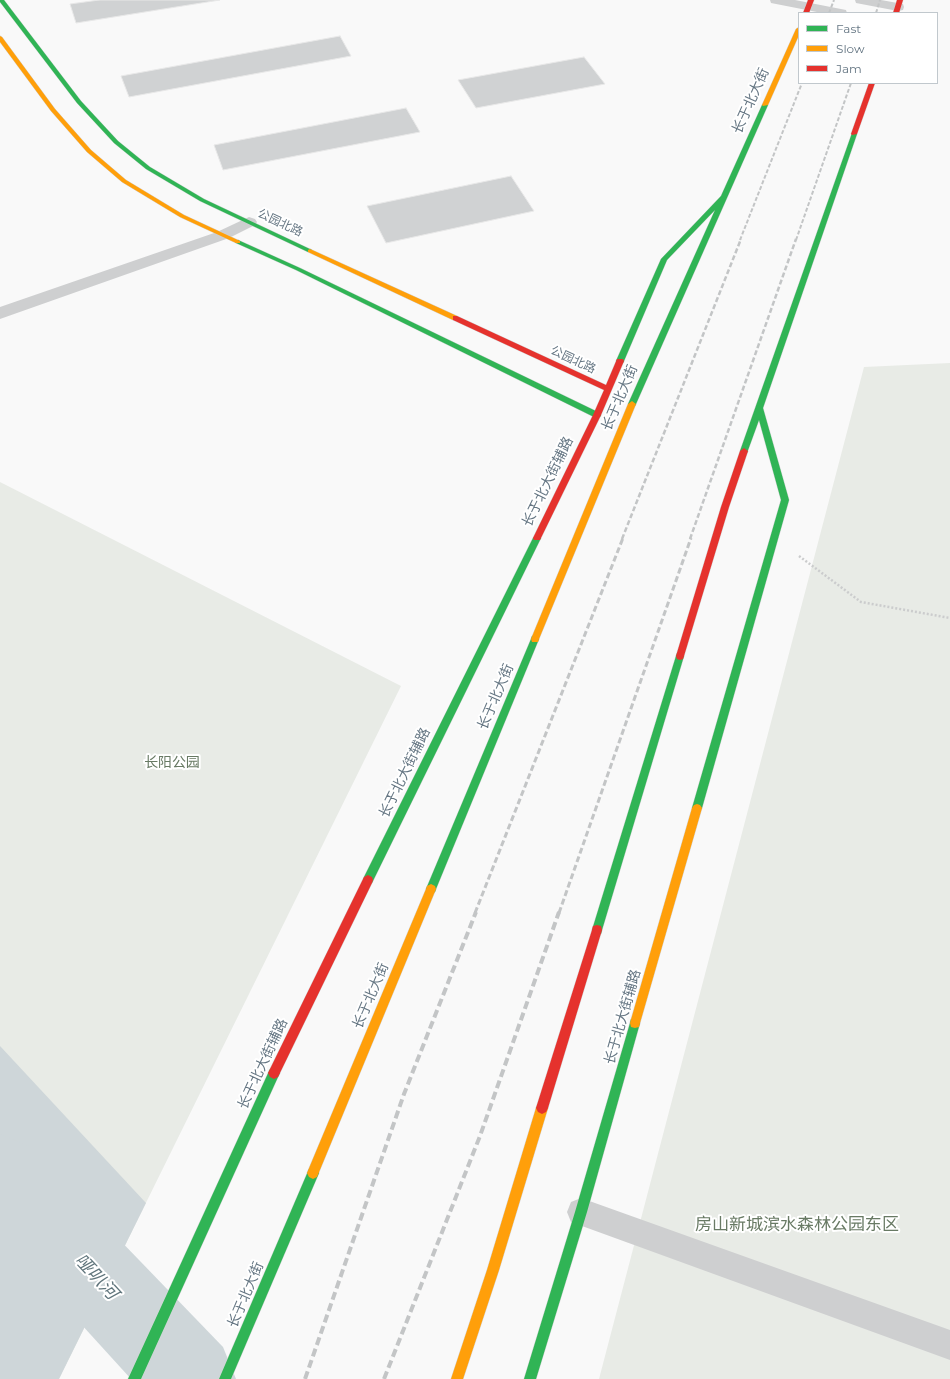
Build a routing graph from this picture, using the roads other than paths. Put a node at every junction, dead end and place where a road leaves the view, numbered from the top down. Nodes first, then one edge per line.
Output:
1 (1, 0) edge
2 (776, 0) edge
3 (861, 0) edge
4 (809, 7) edge
5 (898, 7) edge
6 (836, 12) edge
7 (798, 31) edge
8 (0, 38) edge
9 (872, 84) edge
10 (725, 196) junction
11 (249, 222) junction
12 (223, 235) junction
13 (0, 313) edge
14 (607, 389) junction
15 (759, 408) junction
16 (597, 415) junction
17 (581, 1212) junction
18 (950, 1345) edge
19 (134, 1379) edge
20 (225, 1379) edge
21 (457, 1379) edge
22 (530, 1379) edge

1 - 11 street, 公园北路
2 - 4 street
3 - 5 street
4 - 6 street
7 - 10 street, 长于北大街
8 - 12 street
9 - 15 street
10 - 14 street, 长于北大街辅路
10 - 20 street, 长于北大街
11 - 12 street
11 - 14 street, 公园北路
12 - 13 street
12 - 16 street
14 - 16 street, 长于北大街辅路
15 - 17 street, 长于北大街辅路
15 - 21 street
16 - 19 street, 长于北大街辅路
17 - 18 street
17 - 22 street, 长于北大街辅路

